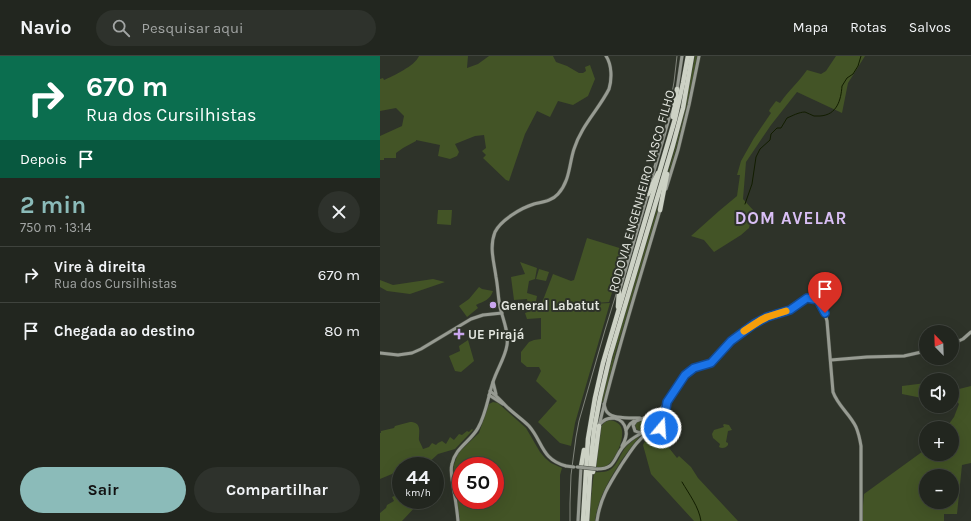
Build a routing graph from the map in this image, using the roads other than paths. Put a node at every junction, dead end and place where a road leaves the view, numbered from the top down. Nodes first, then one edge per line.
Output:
1 (606, 56) edge
2 (682, 56) edge
3 (688, 56) edge
4 (693, 56) edge
5 (699, 56) edge
6 (677, 89) junction
7 (674, 140) junction
8 (669, 142) junction
9 (664, 158) junction
10 (648, 194) junction
11 (660, 210) junction
12 (619, 292) joint
13 (502, 313) junction
14 (616, 318) junction
15 (971, 332) edge
16 (959, 341) edge
17 (380, 353) edge
18 (919, 353) edge
19 (831, 360) junction
20 (493, 381) junction
21 (490, 393) junction
22 (497, 396) junction
23 (499, 402) junction
24 (667, 402) junction
25 (604, 404) junction
26 (486, 405) junction
27 (505, 405) junction
28 (657, 413) junction
29 (665, 415) junction
30 (641, 418) junction
31 (636, 421) junction
32 (599, 426) junction
33 (626, 430) junction
34 (650, 431) junction
35 (643, 433) junction
36 (626, 435) junction
37 (636, 436) junction
38 (588, 439) junction
39 (621, 449) junction
40 (577, 467) junction
41 (588, 509) junction
42 (458, 521) edge
43 (578, 521) edge
44 (583, 521) edge
45 (587, 521) edge
46 (597, 521) edge
47 (861, 521) edge

1 - 13 main road
2 - 6 main road
3 - 8 highway, RODOVIA ENGENHEIRO VASCO FILHO
4 - 7 highway, RODOVIA ENGENHEIRO VASCO FILHO
5 - 11 main road
6 - 8 highway
6 - 10 main road
7 - 11 highway
7 - 41 highway, RODOVIA ENGENHEIRO VASCO FILHO
8 - 9 highway, RODOVIA ENGENHEIRO VASCO FILHO
9 - 10 highway
9 - 14 highway, RODOVIA ENGENHEIRO VASCO FILHO
10 - 12 main road
11 - 25 main road
12 - 14 highway
13 - 17 main road
13 - 20 main road
14 - 38 highway, RODOVIA ENGENHEIRO VASCO FILHO
15 - 16 main road
18 - 19 main road
19 - 24 main road
19 - 47 main road
20 - 21 main road
20 - 22 main road
21 - 22 main road
21 - 23 main road
21 - 26 main road
22 - 27 main road
23 - 26 main road
23 - 27 main road
24 - 28 main road
24 - 29 main road
25 - 30 main road
25 - 32 main road
26 - 42 main road
27 - 40 main road, bridge
28 - 29 main road
28 - 30 main road
29 - 34 main road
30 - 31 main road
31 - 33 main road
31 - 35 main road
32 - 33 main road
32 - 41 highway
33 - 36 main road
34 - 35 main road
34 - 46 main road
35 - 37 main road
36 - 37 main road
36 - 39 main road
37 - 39 main road
38 - 40 highway
38 - 44 highway, RODOVIA ENGENHEIRO VASCO FILHO
39 - 40 main road, bridge
40 - 43 main road
41 - 45 highway, RODOVIA ENGENHEIRO VASCO FILHO

